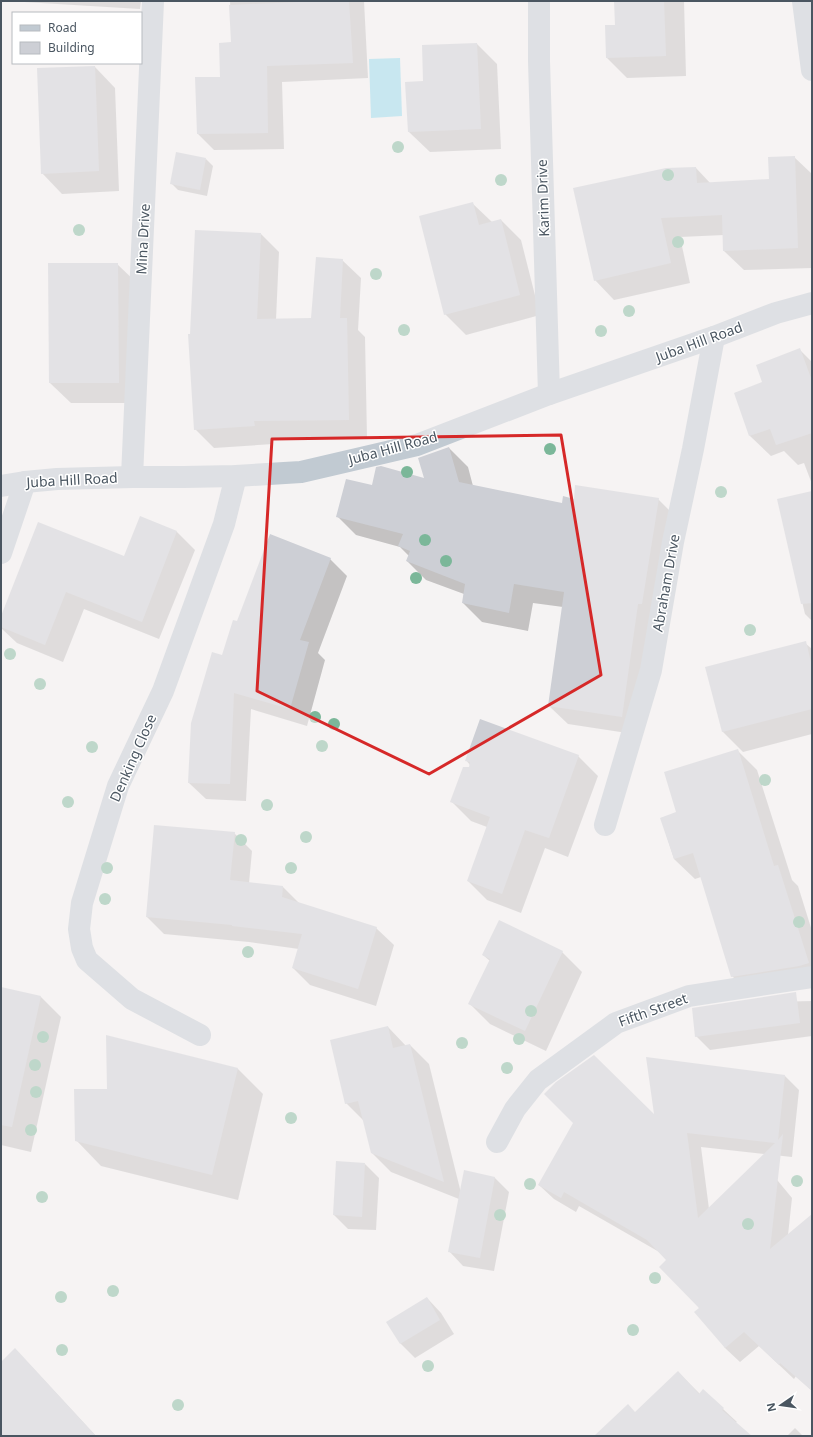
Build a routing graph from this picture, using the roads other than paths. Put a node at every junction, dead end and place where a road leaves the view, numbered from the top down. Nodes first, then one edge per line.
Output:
1 (154, 1) edge
2 (539, 1) edge
3 (803, 1) edge
4 (812, 70) edge
5 (812, 303) edge
6 (714, 337) junction
7 (549, 394) junction
8 (236, 476) junction
9 (132, 477) junction
10 (25, 482) junction
11 (1, 486) edge
12 (1, 553) edge
13 (606, 825) dead end
14 (812, 976) edge
15 (200, 1036) dead end
16 (498, 1142) dead end

1 - 9 street, Mina Drive
2 - 7 street, Karim Drive
3 - 4 street
5 - 6 street, Juba Hill Road
6 - 7 street, Juba Hill Road
6 - 13 street, Abraham Drive
7 - 8 street, Juba Hill Road
8 - 9 street, Juba Hill Road
8 - 15 street, Denking Close
9 - 10 street, Juba Hill Road
10 - 11 street, Juba Hill Road
10 - 12 street
14 - 16 street, Fifth Street

